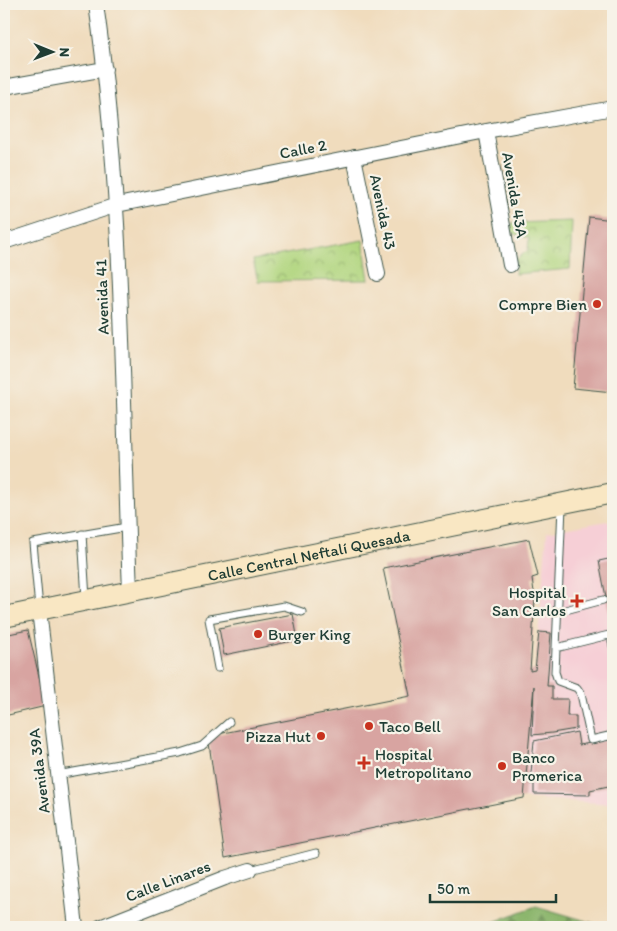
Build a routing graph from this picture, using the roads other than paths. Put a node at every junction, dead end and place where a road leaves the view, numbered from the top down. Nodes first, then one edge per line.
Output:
1 (96, 4) edge
2 (105, 69) junction
3 (4, 87) edge
4 (613, 108) edge
5 (486, 131) junction
6 (354, 157) junction
7 (117, 205) junction
8 (4, 242) edge
9 (510, 265) dead end
10 (378, 274) dead end
11 (613, 493) edge
12 (562, 503) junction
13 (127, 527) junction
14 (82, 534) junction
15 (130, 591) junction
16 (86, 600) junction
17 (604, 600) dead end
18 (39, 610) junction
19 (302, 612) dead end
20 (558, 612) junction
21 (4, 617) edge
22 (612, 635) edge
23 (613, 646) edge
24 (556, 648) junction
25 (218, 668) dead end
26 (229, 722) dead end
27 (613, 735) edge
28 (57, 775) junction
29 (316, 853) dead end
30 (250, 870) joint
31 (76, 927) edge
32 (100, 927) edge

1 - 2 street, Avenida 41
2 - 3 street
2 - 7 street, Avenida 41
4 - 5 street, Calle 2
5 - 6 street, Calle 2
5 - 9 street, Avenida 43A
6 - 7 street, Calle 2
6 - 10 street, Avenida 43
7 - 8 street, Calle 2
7 - 13 street, Avenida 41
11 - 12 main road, Calle Central Neftalí Quesada
12 - 15 main road, Calle Central Neftalí Quesada
12 - 20 lane
13 - 14 lane
13 - 15 street, Avenida 41
14 - 16 lane
14 - 18 lane
15 - 16 main road, Calle Central Neftalí Quesada
16 - 18 main road, Calle Central Neftalí Quesada
17 - 20 lane
18 - 21 main road, Calle Central Neftalí Quesada
18 - 28 street, Avenida 39A
19 - 25 lane
20 - 24 lane
22 - 23 lane
22 - 24 lane
24 - 27 lane
26 - 28 lane
28 - 31 street, Avenida 39A
29 - 30 lane
30 - 32 street, Calle Linares

